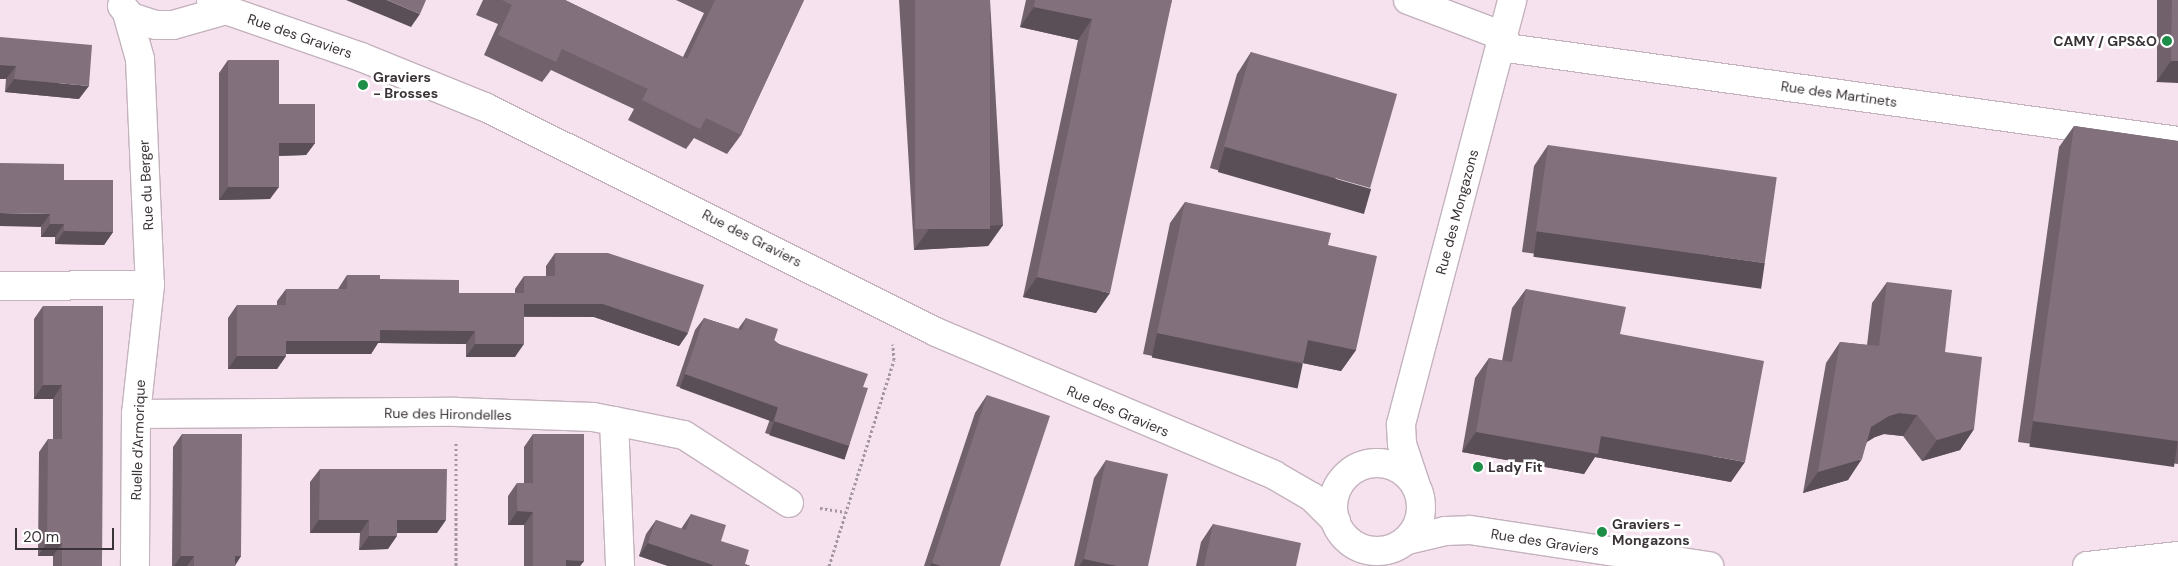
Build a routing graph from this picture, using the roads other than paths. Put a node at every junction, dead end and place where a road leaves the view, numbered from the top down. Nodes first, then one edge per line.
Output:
1 (1408, 0) edge
2 (1512, 0) edge
3 (121, 5) edge
4 (218, 5) edge
5 (184, 15) edge
6 (1501, 42) junction
7 (141, 85) junction
8 (2178, 141) edge
9 (150, 285) junction
10 (0, 286) edge
11 (136, 414) junction
12 (614, 421) junction
13 (1401, 424) junction
14 (1354, 470) junction
15 (1274, 475) junction
16 (1418, 490) junction
17 (788, 503) dead end
18 (1470, 530) junction
19 (1348, 543) edge
20 (1393, 551) edge
21 (2178, 556) edge
22 (135, 566) edge
23 (620, 566) edge
24 (1709, 566) edge
25 (2087, 566) edge

1 - 6 street, Rue des Martinets
2 - 6 street, Rue des Mongazons
3 - 5 street, Rue des Graviers
3 - 7 street, Rue du Berger
4 - 5 street, Rue des Graviers
4 - 15 street, Rue des Graviers
5 - 7 street, Rue du Berger
6 - 8 street, Rue des Martinets
6 - 13 street, Rue des Mongazons
7 - 9 street, Rue du Berger
9 - 10 street
9 - 11 street, Ruelle d'Armorique
11 - 12 street, Rue des Hirondelles
11 - 22 street, Ruelle d'Armorique
12 - 17 street, Rue des Hirondelles
12 - 23 street
13 - 14 street, Rue des Mongazons
13 - 16 street, Rue des Mongazons
14 - 15 street, Rue des Graviers
14 - 16 street
14 - 19 street
15 - 19 street, Rue des Graviers
16 - 18 street, Rue des Graviers
16 - 20 street
18 - 20 street, Rue des Graviers
18 - 24 street, Rue des Graviers
19 - 20 street
21 - 25 street

